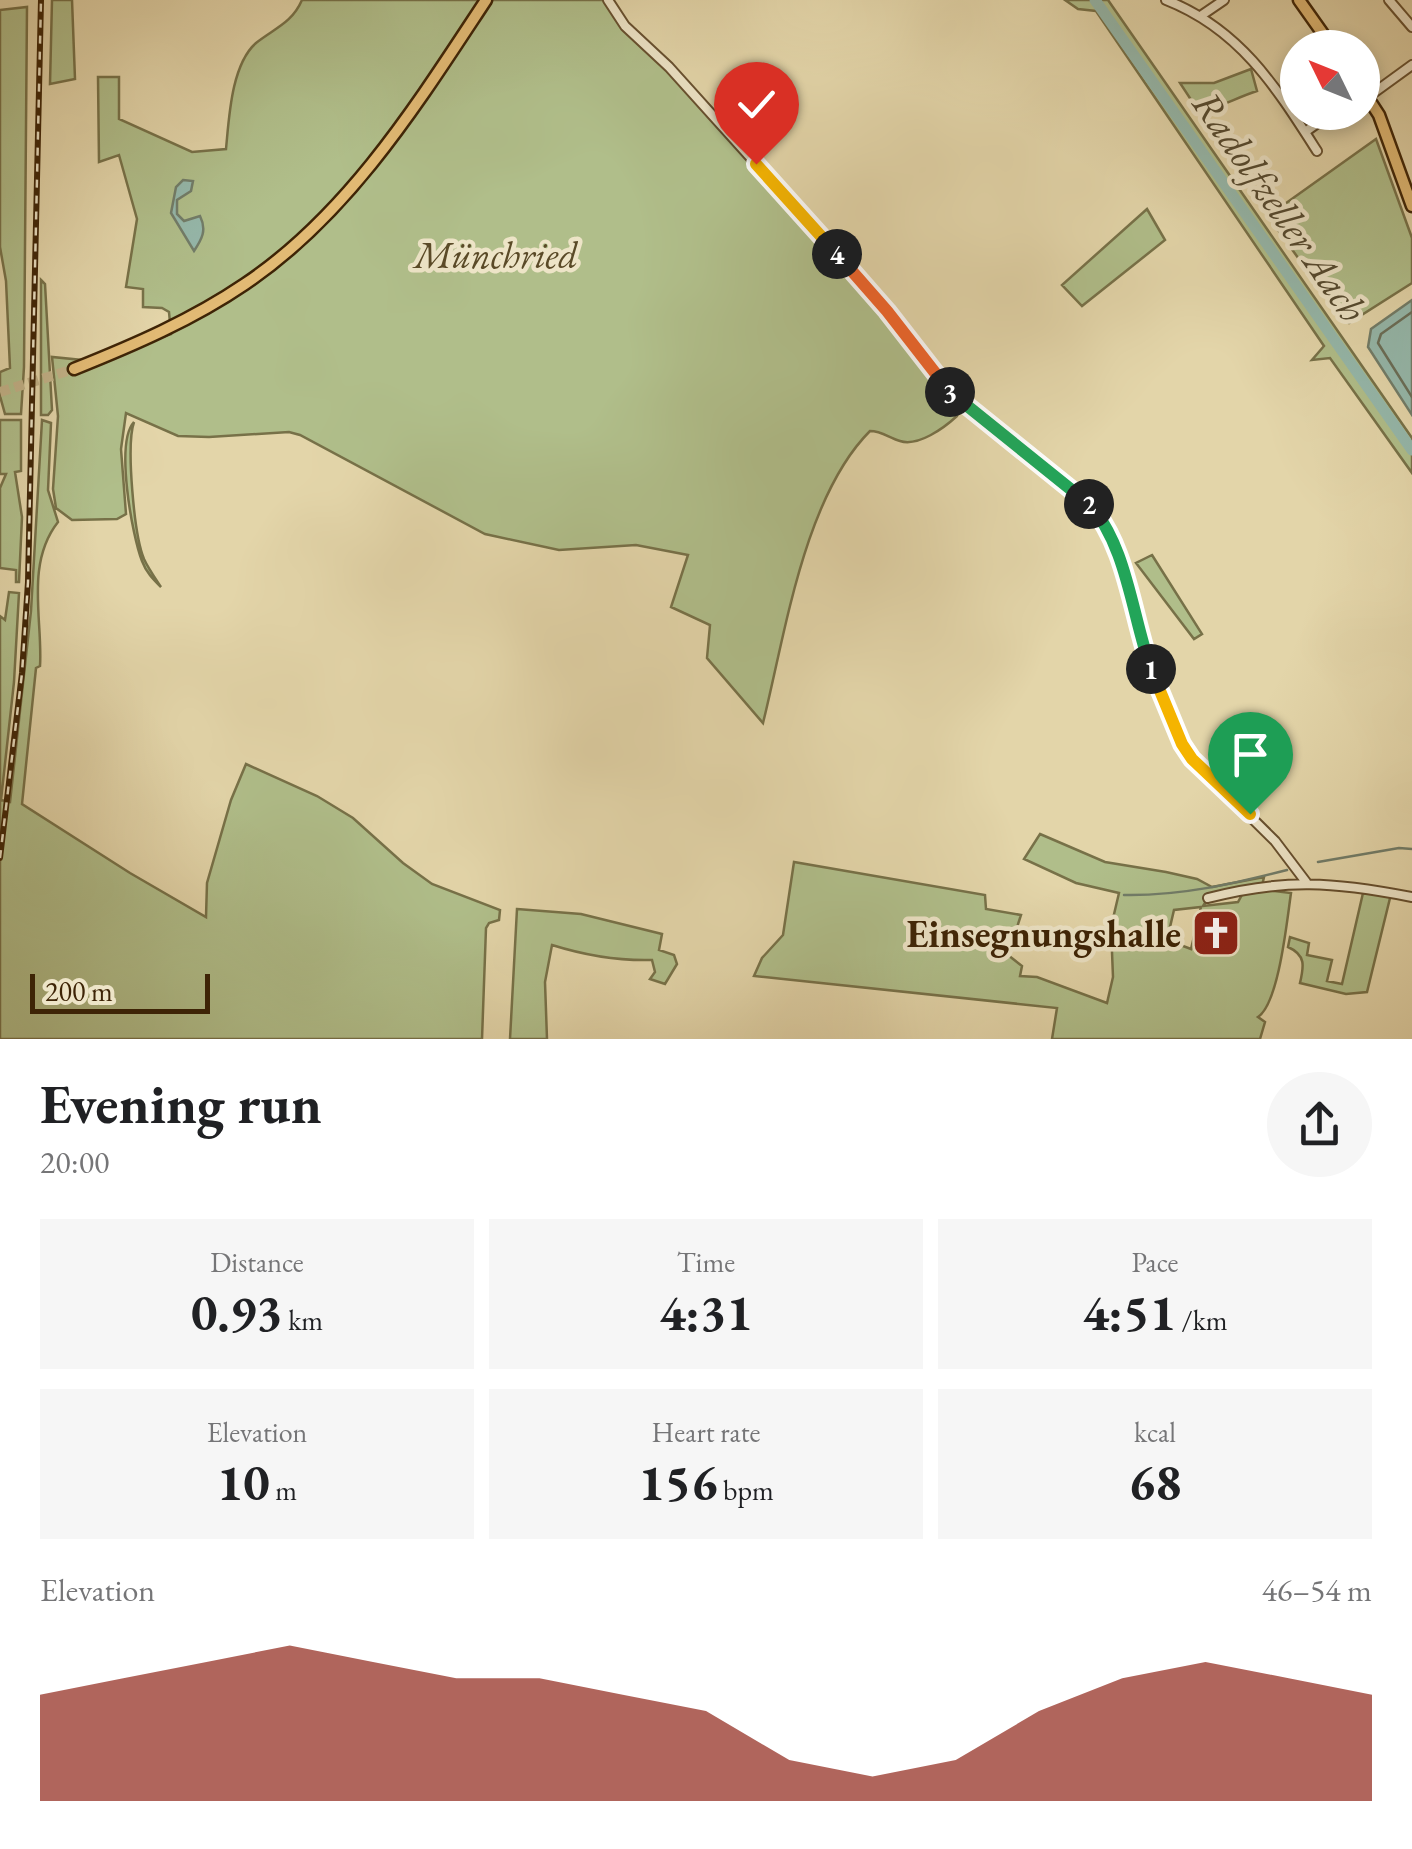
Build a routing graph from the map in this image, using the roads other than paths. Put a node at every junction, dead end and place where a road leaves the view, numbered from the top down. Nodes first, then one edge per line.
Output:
1 (486, 0) edge
2 (608, 0) edge
3 (1166, 0) edge
4 (1224, 0) edge
5 (1299, 0) edge
6 (1393, 2) edge
7 (1202, 15) junction
8 (1412, 27) edge
9 (1320, 30) edge
10 (1412, 66) edge
11 (1380, 84) edge
12 (1380, 118) edge
13 (1308, 130) edge
14 (1305, 132) junction
15 (1317, 151) dead end
16 (1412, 206) edge
17 (74, 369) tunnel mouth
18 (1303, 881) junction
19 (1412, 897) edge
20 (1208, 898) dead end

1 - 17 main road
2 - 18 street
3 - 7 street
4 - 7 street
5 - 9 main road
6 - 8 street
7 - 14 street
10 - 11 street
12 - 16 main road
13 - 14 street
14 - 15 street
18 - 19 street
18 - 20 street

